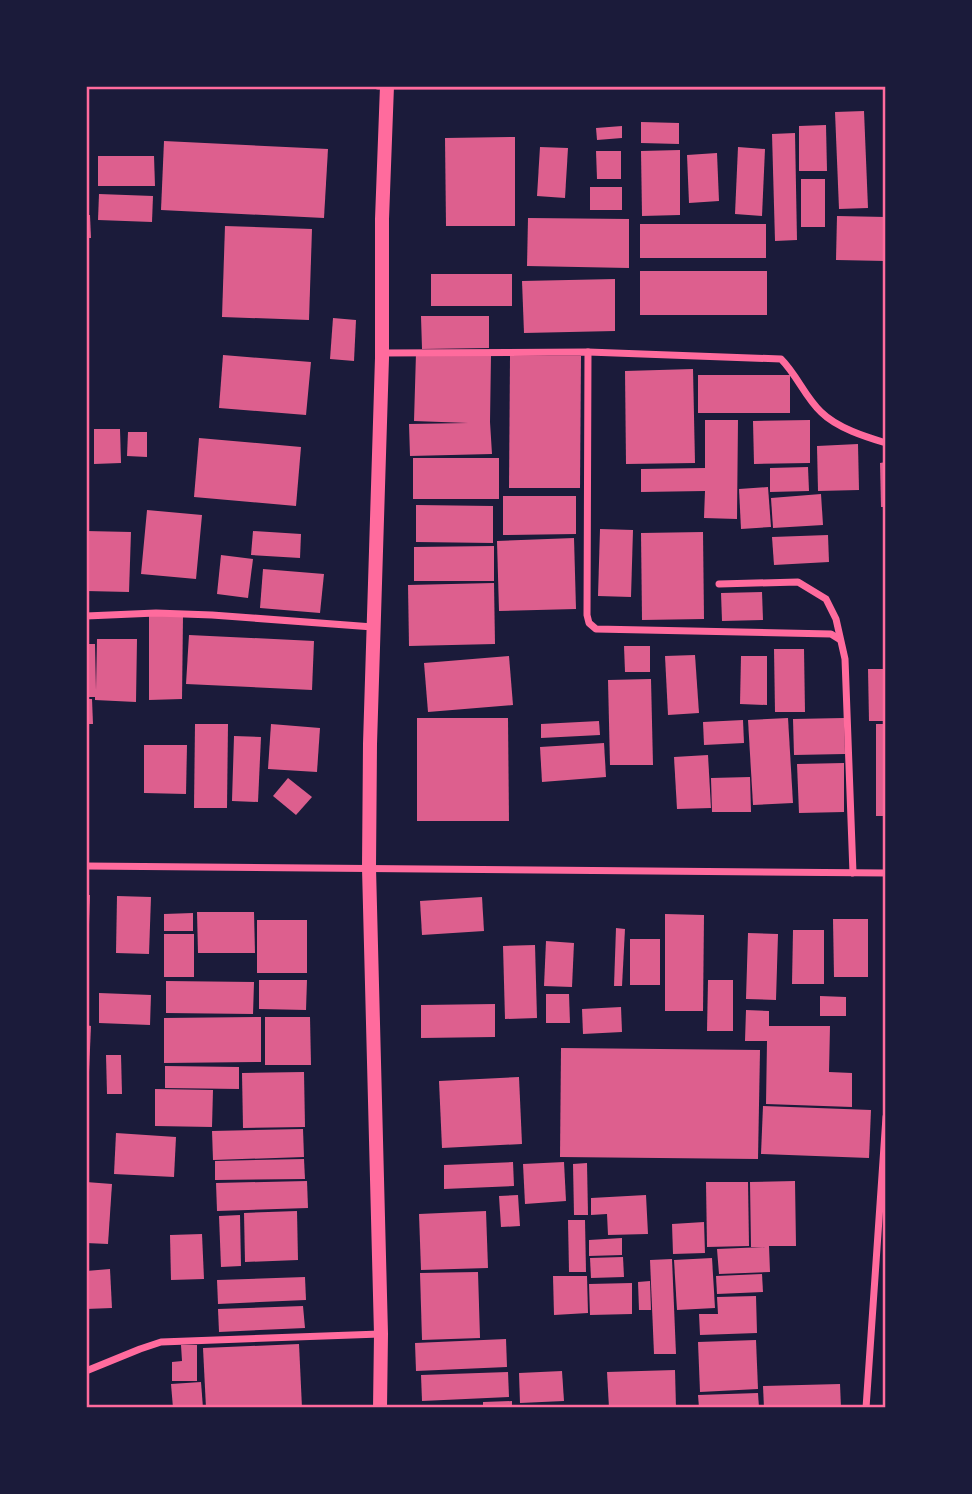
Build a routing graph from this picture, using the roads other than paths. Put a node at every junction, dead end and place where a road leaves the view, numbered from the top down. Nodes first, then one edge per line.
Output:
1 (378, 86) edge
2 (387, 86) edge
3 (886, 86) edge
4 (588, 352) junction
5 (382, 353) junction
6 (886, 443) edge
7 (719, 584) dead end
8 (86, 616) edge
9 (373, 627) junction
10 (839, 639) junction
11 (86, 866) edge
12 (369, 869) junction
13 (853, 873) junction
14 (886, 873) edge
15 (886, 1117) edge
16 (381, 1334) junction
17 (86, 1371) edge
18 (380, 1408) edge
19 (866, 1408) edge

1 - 2 street
2 - 3 street
2 - 5 main road
4 - 5 street
4 - 6 street
4 - 10 street
5 - 9 main road
7 - 10 street
8 - 9 street
9 - 12 main road
10 - 13 street
11 - 12 street
12 - 13 street
12 - 16 main road
13 - 14 street
15 - 19 street
16 - 17 street
16 - 18 main road

